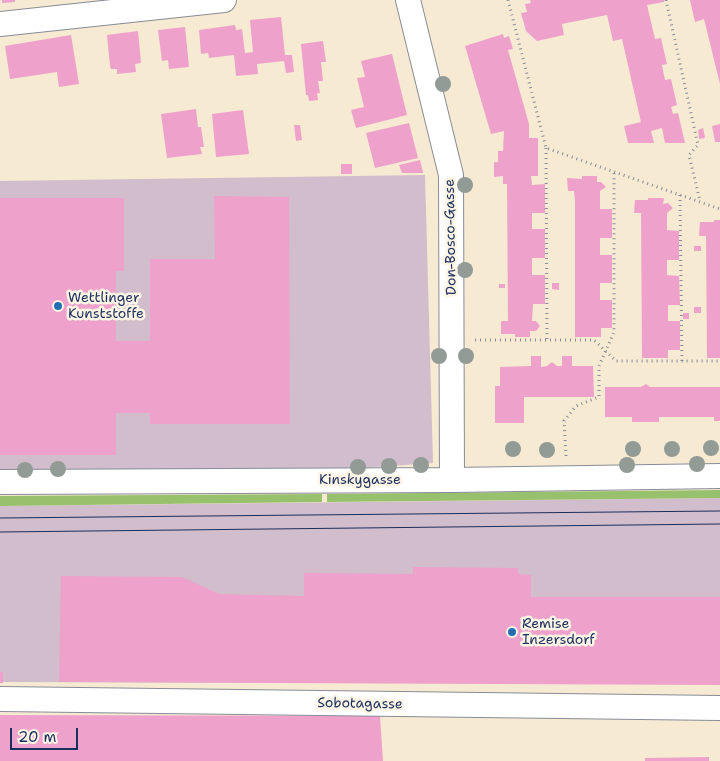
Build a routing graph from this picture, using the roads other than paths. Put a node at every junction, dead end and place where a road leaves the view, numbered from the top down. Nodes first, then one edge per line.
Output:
1 (224, 0) edge
2 (408, 0) edge
3 (0, 24) edge
4 (720, 476) edge
5 (452, 480) junction
6 (0, 482) edge
7 (0, 699) edge
8 (720, 708) edge

1 - 3 street
2 - 5 street, Don-Bosco-Gasse
4 - 5 street, Kinskygasse
5 - 6 street, Kinskygasse
7 - 8 street, Sobotagasse

